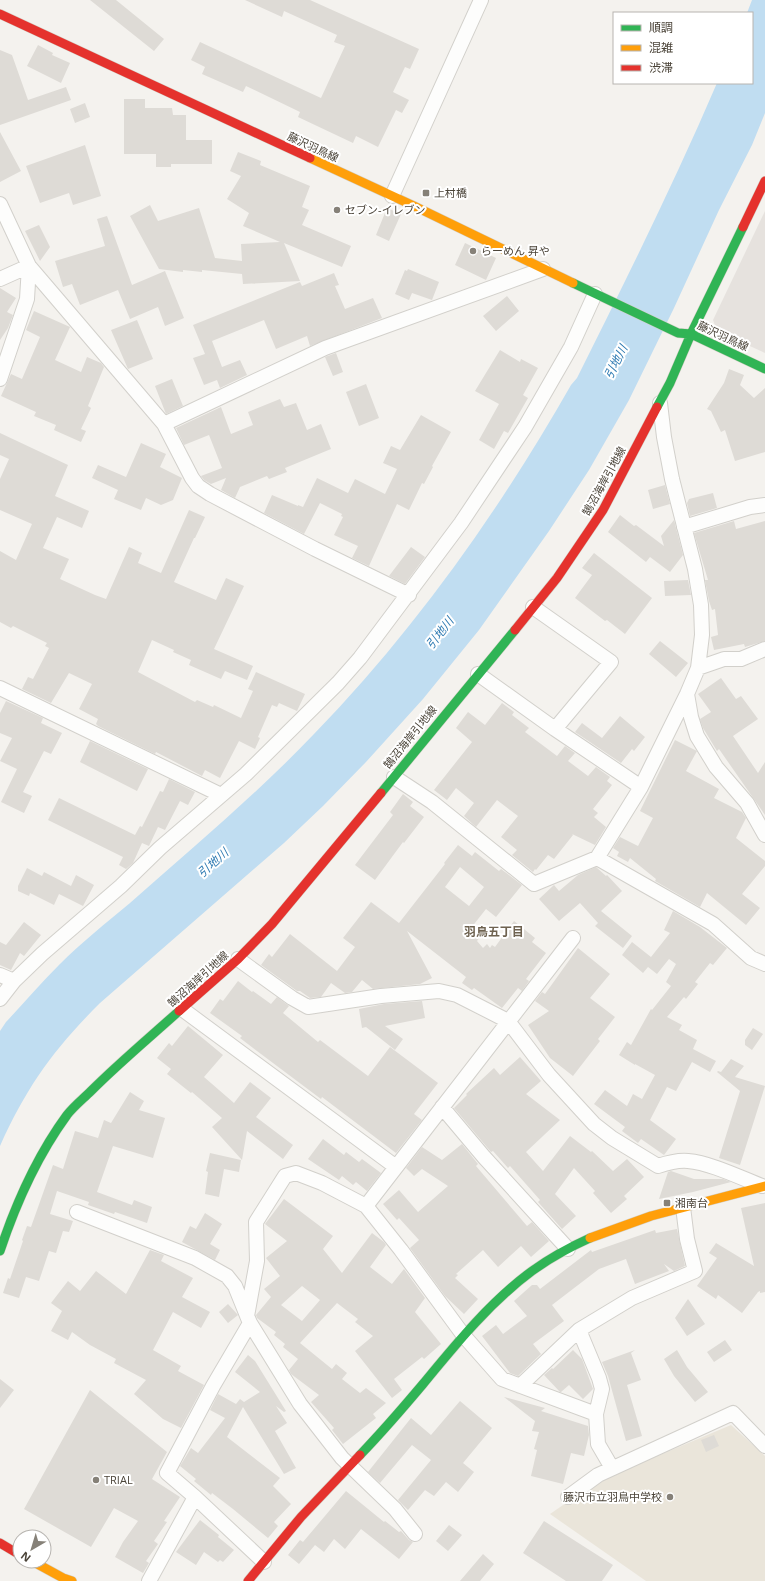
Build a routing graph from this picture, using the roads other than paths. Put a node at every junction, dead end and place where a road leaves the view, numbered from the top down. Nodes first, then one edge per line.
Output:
1 (481, 0) edge
2 (0, 14) edge
3 (765, 181) edge
4 (392, 196) junction
5 (0, 204) edge
6 (29, 266) junction
7 (543, 269) junction
8 (0, 279) edge
9 (595, 294) junction
10 (691, 334) junction
11 (765, 369) edge
12 (0, 379) edge
13 (660, 402) junction
14 (164, 424) junction
15 (765, 505) edge
16 (684, 527) junction
17 (409, 595) junction
18 (533, 607) junction
19 (765, 649) edge
20 (698, 668) junction
21 (478, 674) junction
22 (0, 688) edge
23 (687, 694) junction
24 (555, 730) junction
25 (394, 777) junction
26 (641, 786) junction
27 (221, 794) junction
28 (765, 835) edge
29 (597, 858) junction
30 (573, 938) dead end
31 (238, 959) junction
32 (765, 964) edge
33 (0, 975) edge
34 (14, 981) junction
35 (0, 999) edge
36 (182, 1009) junction
37 (508, 1021) junction
38 (442, 1107) junction
39 (396, 1167) junction
40 (764, 1186) edge
41 (366, 1206) junction
42 (683, 1207) junction
43 (77, 1212) dead end
44 (568, 1249) junction
45 (0, 1251) edge
46 (248, 1320) junction
47 (579, 1330) junction
48 (464, 1336) junction
49 (520, 1386) junction
50 (596, 1414) junction
51 (765, 1446) edge
52 (350, 1467) junction
53 (612, 1468) junction
54 (195, 1497) junction
55 (568, 1497) dead end
56 (415, 1534) dead end
57 (0, 1543) edge
58 (12, 1550) edge
59 (264, 1562) junction
60 (47, 1569) edge
61 (72, 1581) edge
62 (149, 1581) edge
63 (248, 1581) edge

1 - 4 street
2 - 4 street, 藤沢羽鳥線
3 - 10 street, 鵠沼海岸引地線
4 - 7 street, 藤沢羽鳥線
5 - 6 street
6 - 8 street
6 - 12 street
6 - 14 street
7 - 9 street, 藤沢羽鳥線
7 - 14 street
9 - 10 street, 藤沢羽鳥線
9 - 17 street
10 - 11 street, 藤沢羽鳥線
10 - 13 street, 鵠沼海岸引地線
13 - 16 street
13 - 18 street, 鵠沼海岸引地線
14 - 17 street
15 - 16 street
16 - 20 street
17 - 27 street
18 - 21 street, 鵠沼海岸引地線
18 - 24 street
19 - 20 street
20 - 23 street
21 - 24 street
21 - 25 street, 鵠沼海岸引地線
22 - 27 street
23 - 26 street
23 - 28 street
24 - 26 street
25 - 29 street
25 - 31 street, 鵠沼海岸引地線
26 - 29 street
27 - 34 street
29 - 32 street
30 - 37 street
31 - 36 street, 鵠沼海岸引地線
31 - 37 street
33 - 34 street
34 - 35 street
36 - 39 street
36 - 45 street, 鵠沼海岸引地線
37 - 38 street
37 - 40 street
38 - 39 street
38 - 44 street
39 - 41 street
40 - 42 street
41 - 46 street
41 - 48 street
42 - 44 street
42 - 47 street
43 - 46 street
44 - 48 street
46 - 52 street
46 - 54 street
47 - 49 street
47 - 50 street
48 - 49 street
48 - 52 street
49 - 50 street
50 - 53 street
51 - 53 street
52 - 56 street
52 - 59 street
53 - 55 street
54 - 59 street
54 - 62 street
57 - 58 street
59 - 63 street
60 - 61 street

